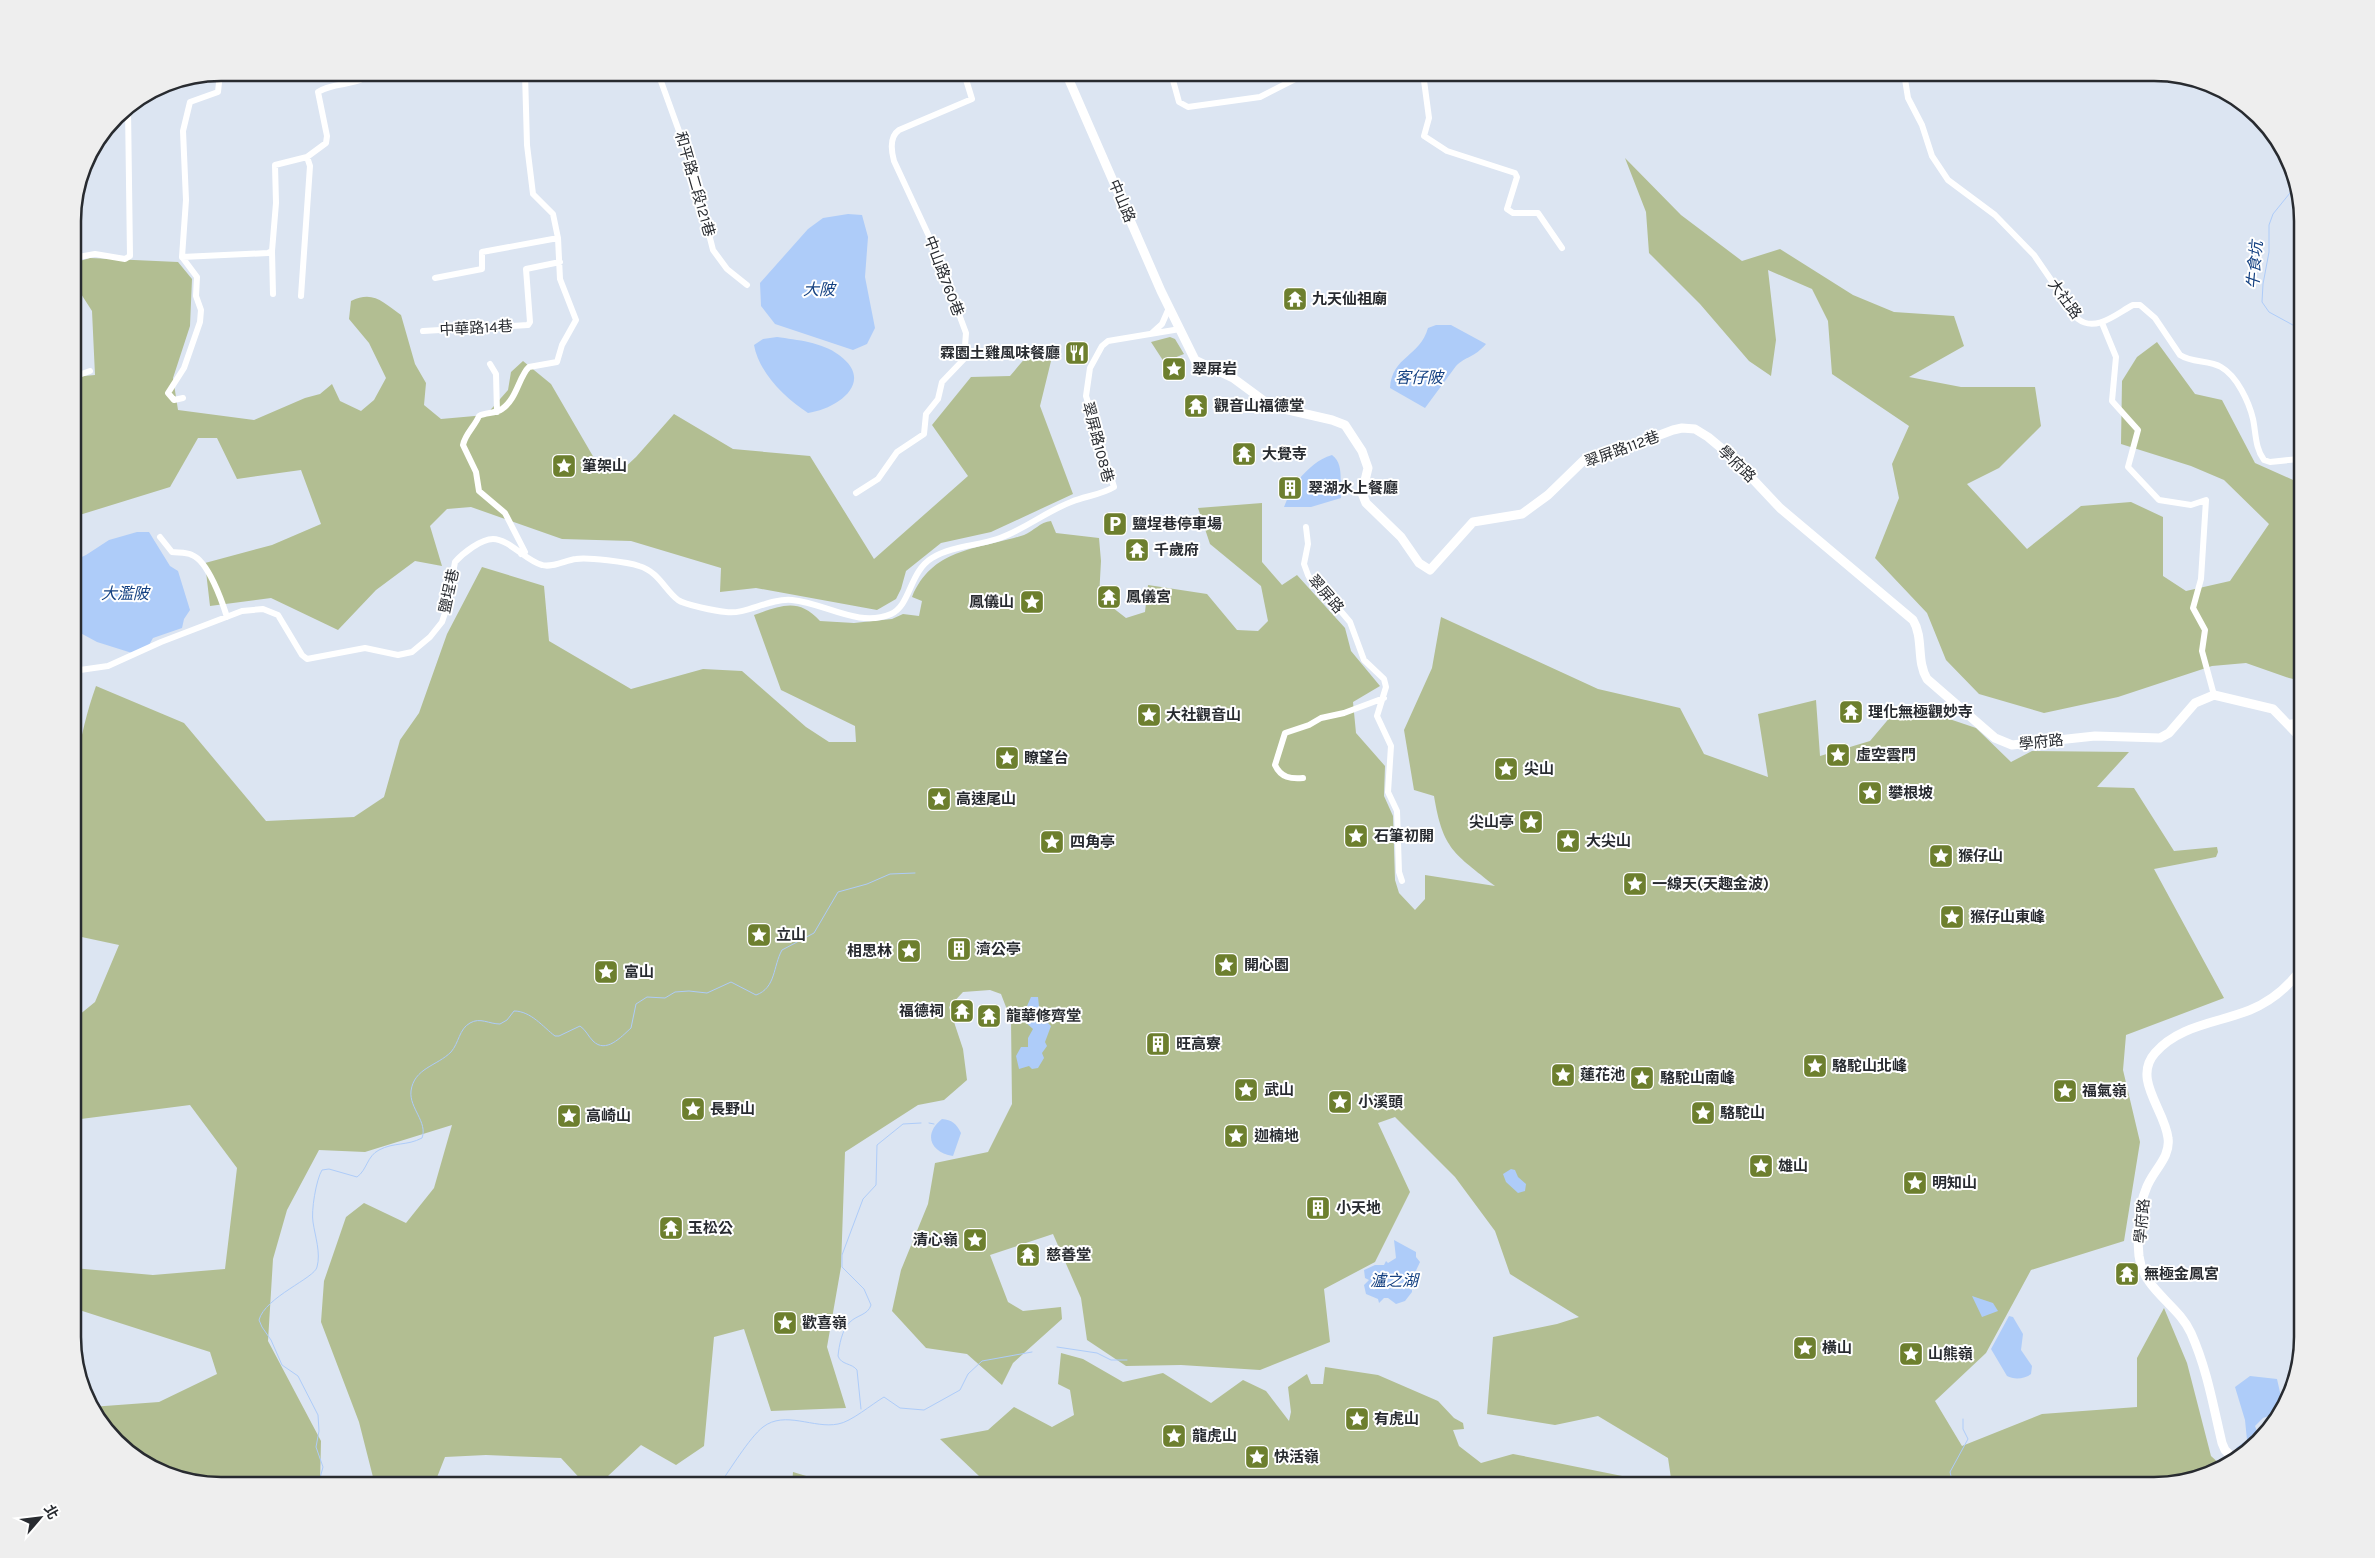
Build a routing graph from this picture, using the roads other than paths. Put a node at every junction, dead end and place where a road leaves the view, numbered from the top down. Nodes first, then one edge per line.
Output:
1 (1289, 81) edge
2 (1424, 81) edge
3 (1905, 81) edge
4 (219, 82) edge
5 (346, 82) edge
6 (525, 82) edge
7 (661, 82) edge
8 (967, 82) edge
9 (1070, 82) edge
10 (1174, 82) edge
11 (128, 117) edge
12 (307, 157) junction
13 (558, 238) junction
14 (1562, 248) dead end
15 (272, 251) junction
16 (82, 256) edge
17 (182, 257) junction
18 (560, 262) junction
19 (435, 278) dead end
20 (747, 285) dead end
21 (273, 294) dead end
22 (301, 296) dead end
23 (1169, 308) junction
24 (2102, 323) junction
25 (1180, 329) junction
26 (423, 331) dead end
27 (1151, 334) junction
28 (490, 364) dead end
29 (90, 371) dead end
30 (82, 374) edge
31 (183, 398) dead end
32 (497, 412) junction
33 (1682, 428) joint
34 (2294, 459) edge
35 (856, 493) dead end
36 (1306, 527) dead end
37 (160, 537) dead end
38 (521, 554) junction
39 (912, 581) joint
40 (227, 617) junction
41 (82, 670) edge
42 (2214, 695) junction
43 (1384, 698) junction
44 (2294, 722) edge
45 (2289, 723) junction
46 (2294, 729) edge
47 (1303, 778) dead end
48 (1402, 880) dead end
49 (2294, 978) edge
50 (2229, 1454) edge

1 - 10 street
2 - 14 street
3 - 24 street, 大社路
4 - 17 street
5 - 12 street
6 - 13 street
7 - 20 street, 和平路二段121巷
8 - 35 street, 中山路760巷
9 - 23 main road, 中山路
11 - 16 street
12 - 15 street
12 - 22 street
13 - 18 street
13 - 19 street
15 - 17 street
15 - 21 street
17 - 31 street
18 - 26 street, 中華路14巷
18 - 32 street
23 - 25 main road, 中山路
23 - 27 street
24 - 34 street, 大社路
24 - 42 street
25 - 27 street, 翠屏路108巷
25 - 33 main road, 翠屏路112巷
27 - 39 street, 翠屏路108巷
28 - 32 street
29 - 30 street
32 - 38 street
33 - 42 main road, 學府路
36 - 43 street, 翠屏路
37 - 40 street
38 - 39 street, 鹽埕巷
38 - 40 street, 鹽埕巷
40 - 41 street, 鹽埕巷
42 - 45 main road
43 - 47 street
43 - 48 street, 翠屏路
44 - 45 street
45 - 46 main road
49 - 50 main road, 學府路

